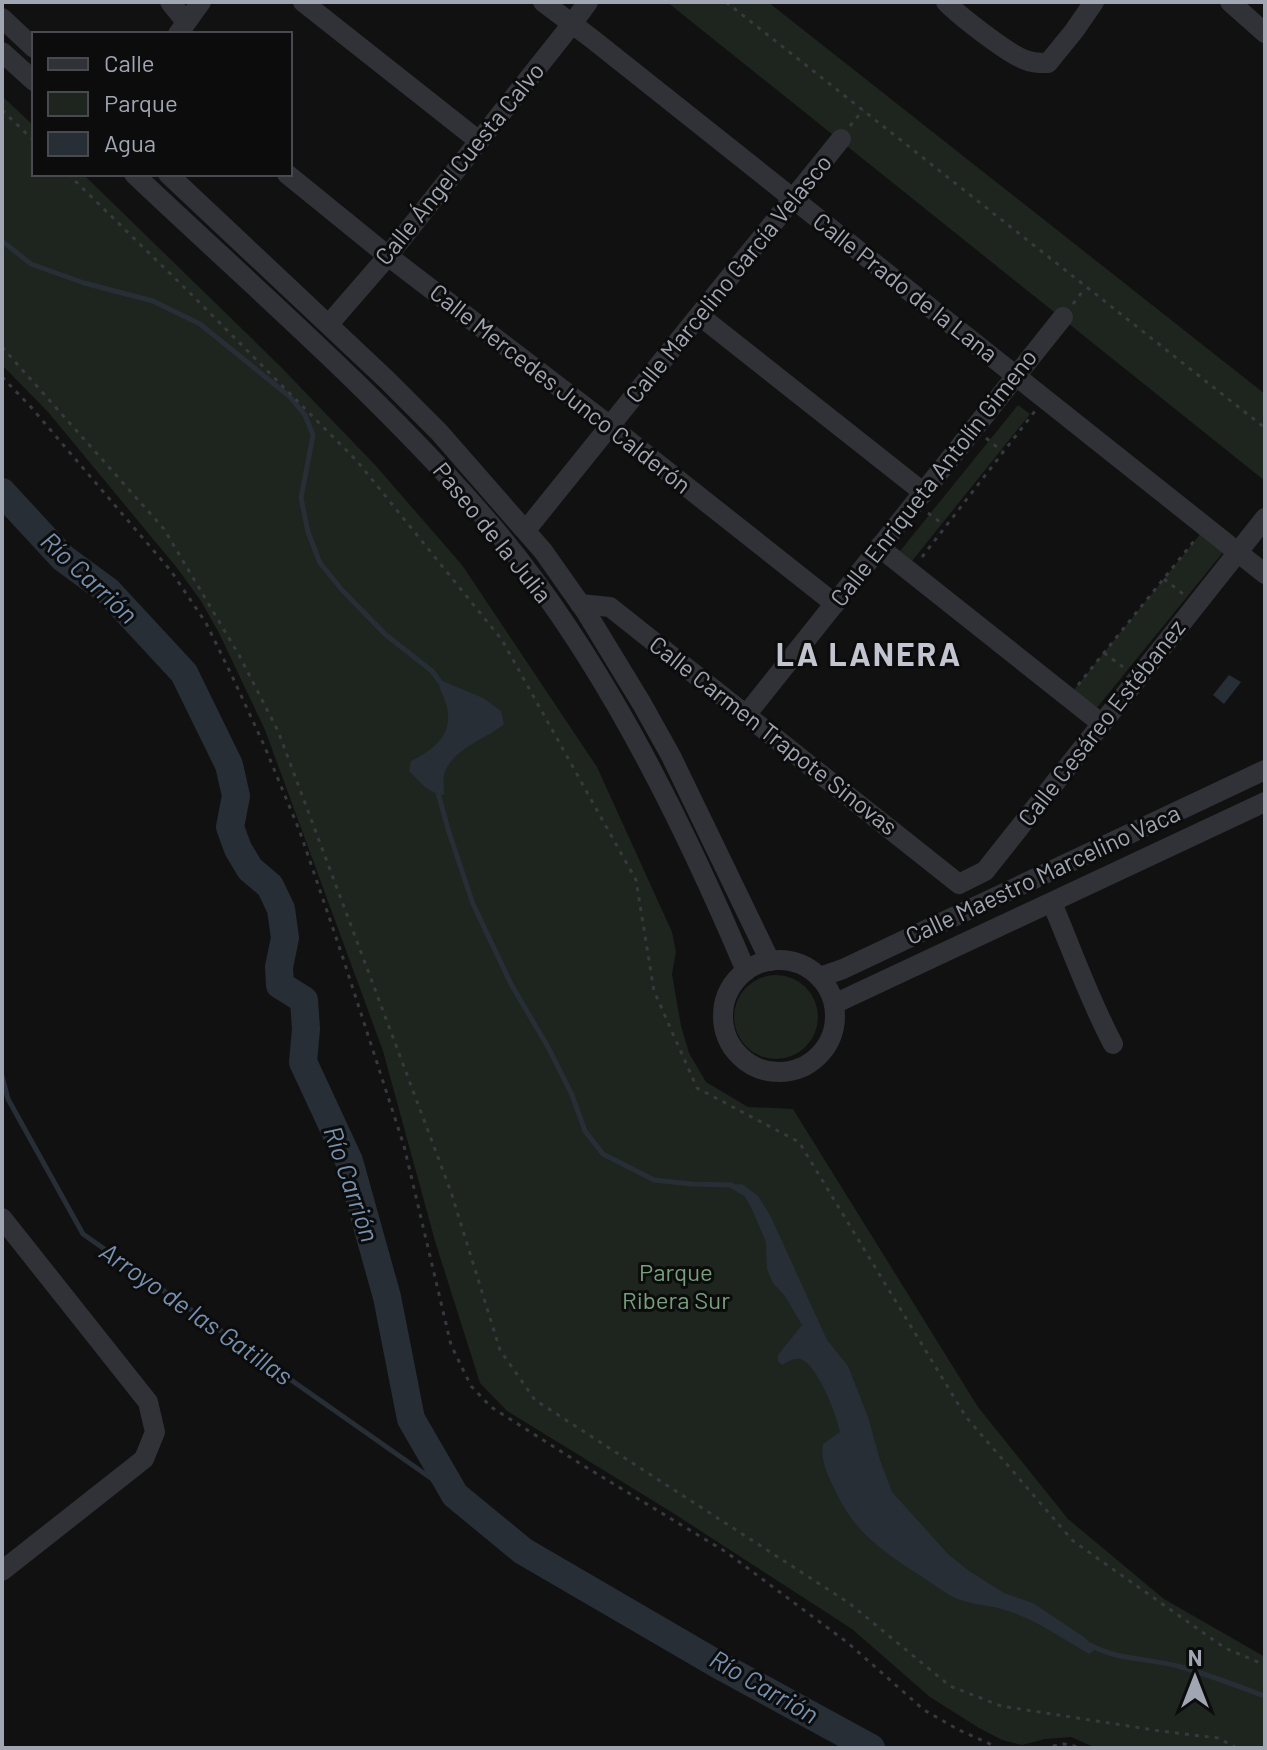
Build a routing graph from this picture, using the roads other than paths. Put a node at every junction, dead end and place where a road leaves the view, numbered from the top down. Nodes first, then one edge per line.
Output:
1 (170, 2) edge
2 (201, 2) edge
3 (303, 2) edge
4 (543, 2) edge
5 (588, 2) edge
6 (945, 2) edge
7 (1094, 2) edge
8 (1230, 2) edge
9 (1252, 10) edge
10 (2, 18) edge
11 (572, 24) junction
12 (182, 28) edge
13 (1265, 33) edge
14 (32, 46) edge
15 (2, 52) edge
16 (32, 79) edge
17 (841, 139) dead end
18 (479, 141) junction
19 (136, 176) edge
20 (170, 176) edge
21 (289, 176) edge
22 (793, 200) junction
23 (388, 256) junction
24 (700, 316) junction
25 (1063, 317) dead end
26 (329, 324) junction
27 (1015, 376) junction
28 (610, 426) junction
29 (926, 503) junction
30 (1265, 518) edge
31 (526, 530) junction
32 (879, 547) junction
33 (1238, 552) junction
34 (1265, 574) edge
35 (580, 604) junction
36 (835, 604) junction
37 (746, 715) junction
38 (1102, 724) junction
39 (1265, 770) edge
40 (1265, 802) edge
41 (959, 884) joint
42 (1052, 903) junction
43 (770, 961) junction
44 (746, 971) junction
45 (820, 977) junction
46 (834, 1004) junction
47 (1113, 1044) dead end
48 (2, 1218) edge
49 (2, 1571) edge

1 - 12 street
2 - 12 street
3 - 18 street
4 - 11 street, Calle Prado de la Lana
5 - 11 street, Calle Ángel Cuesta Calvo
6 - 7 street
8 - 9 street
9 - 13 street
10 - 14 street
11 - 18 street, Calle Ángel Cuesta Calvo
11 - 22 street, Calle Prado de la Lana
15 - 16 street
17 - 22 street, Calle Marcelino García Velasco
18 - 23 street, Calle Ángel Cuesta Calvo
19 - 44 street, Paseo de la Julia
20 - 26 street, Paseo de la Julia
21 - 23 street, Calle Mercedes Junco Calderón
22 - 24 street, Calle Marcelino García Velasco
22 - 27 street, Calle Prado de la Lana
23 - 26 street, Calle Ángel Cuesta Calvo
23 - 28 street, Calle Mercedes Junco Calderón
24 - 28 street, Calle Marcelino García Velasco
24 - 29 street
25 - 27 street, Calle Enriqueta Antolín Gimeno
26 - 31 street, Paseo de la Julia
27 - 29 street, Calle Enriqueta Antolín Gimeno
27 - 33 street, Calle Prado de la Lana
28 - 31 street, Calle Marcelino García Velasco
28 - 36 street, Calle Mercedes Junco Calderón
29 - 32 street, Calle Enriqueta Antolín Gimeno
30 - 33 street
31 - 35 street, Paseo de la Julia
32 - 36 street, Calle Enriqueta Antolín Gimeno
32 - 38 street
33 - 34 street, Calle Prado de la Lana
33 - 38 street, Calle Cesáreo Estébanez
35 - 37 street, Calle Carmen Trapote Sinovas
35 - 43 street, Paseo de la Julia
36 - 37 street, Calle Enriqueta Antolín Gimeno
37 - 41 street, Calle Carmen Trapote Sinovas
38 - 41 street, Calle Cesáreo Estébanez
39 - 45 street, Calle Maestro Marcelino Vaca
40 - 42 street, Calle Maestro Marcelino Vaca
42 - 46 street, Calle Maestro Marcelino Vaca
42 - 47 street
43 - 44 street
43 - 45 street
44 - 46 street
45 - 46 street
48 - 49 street

